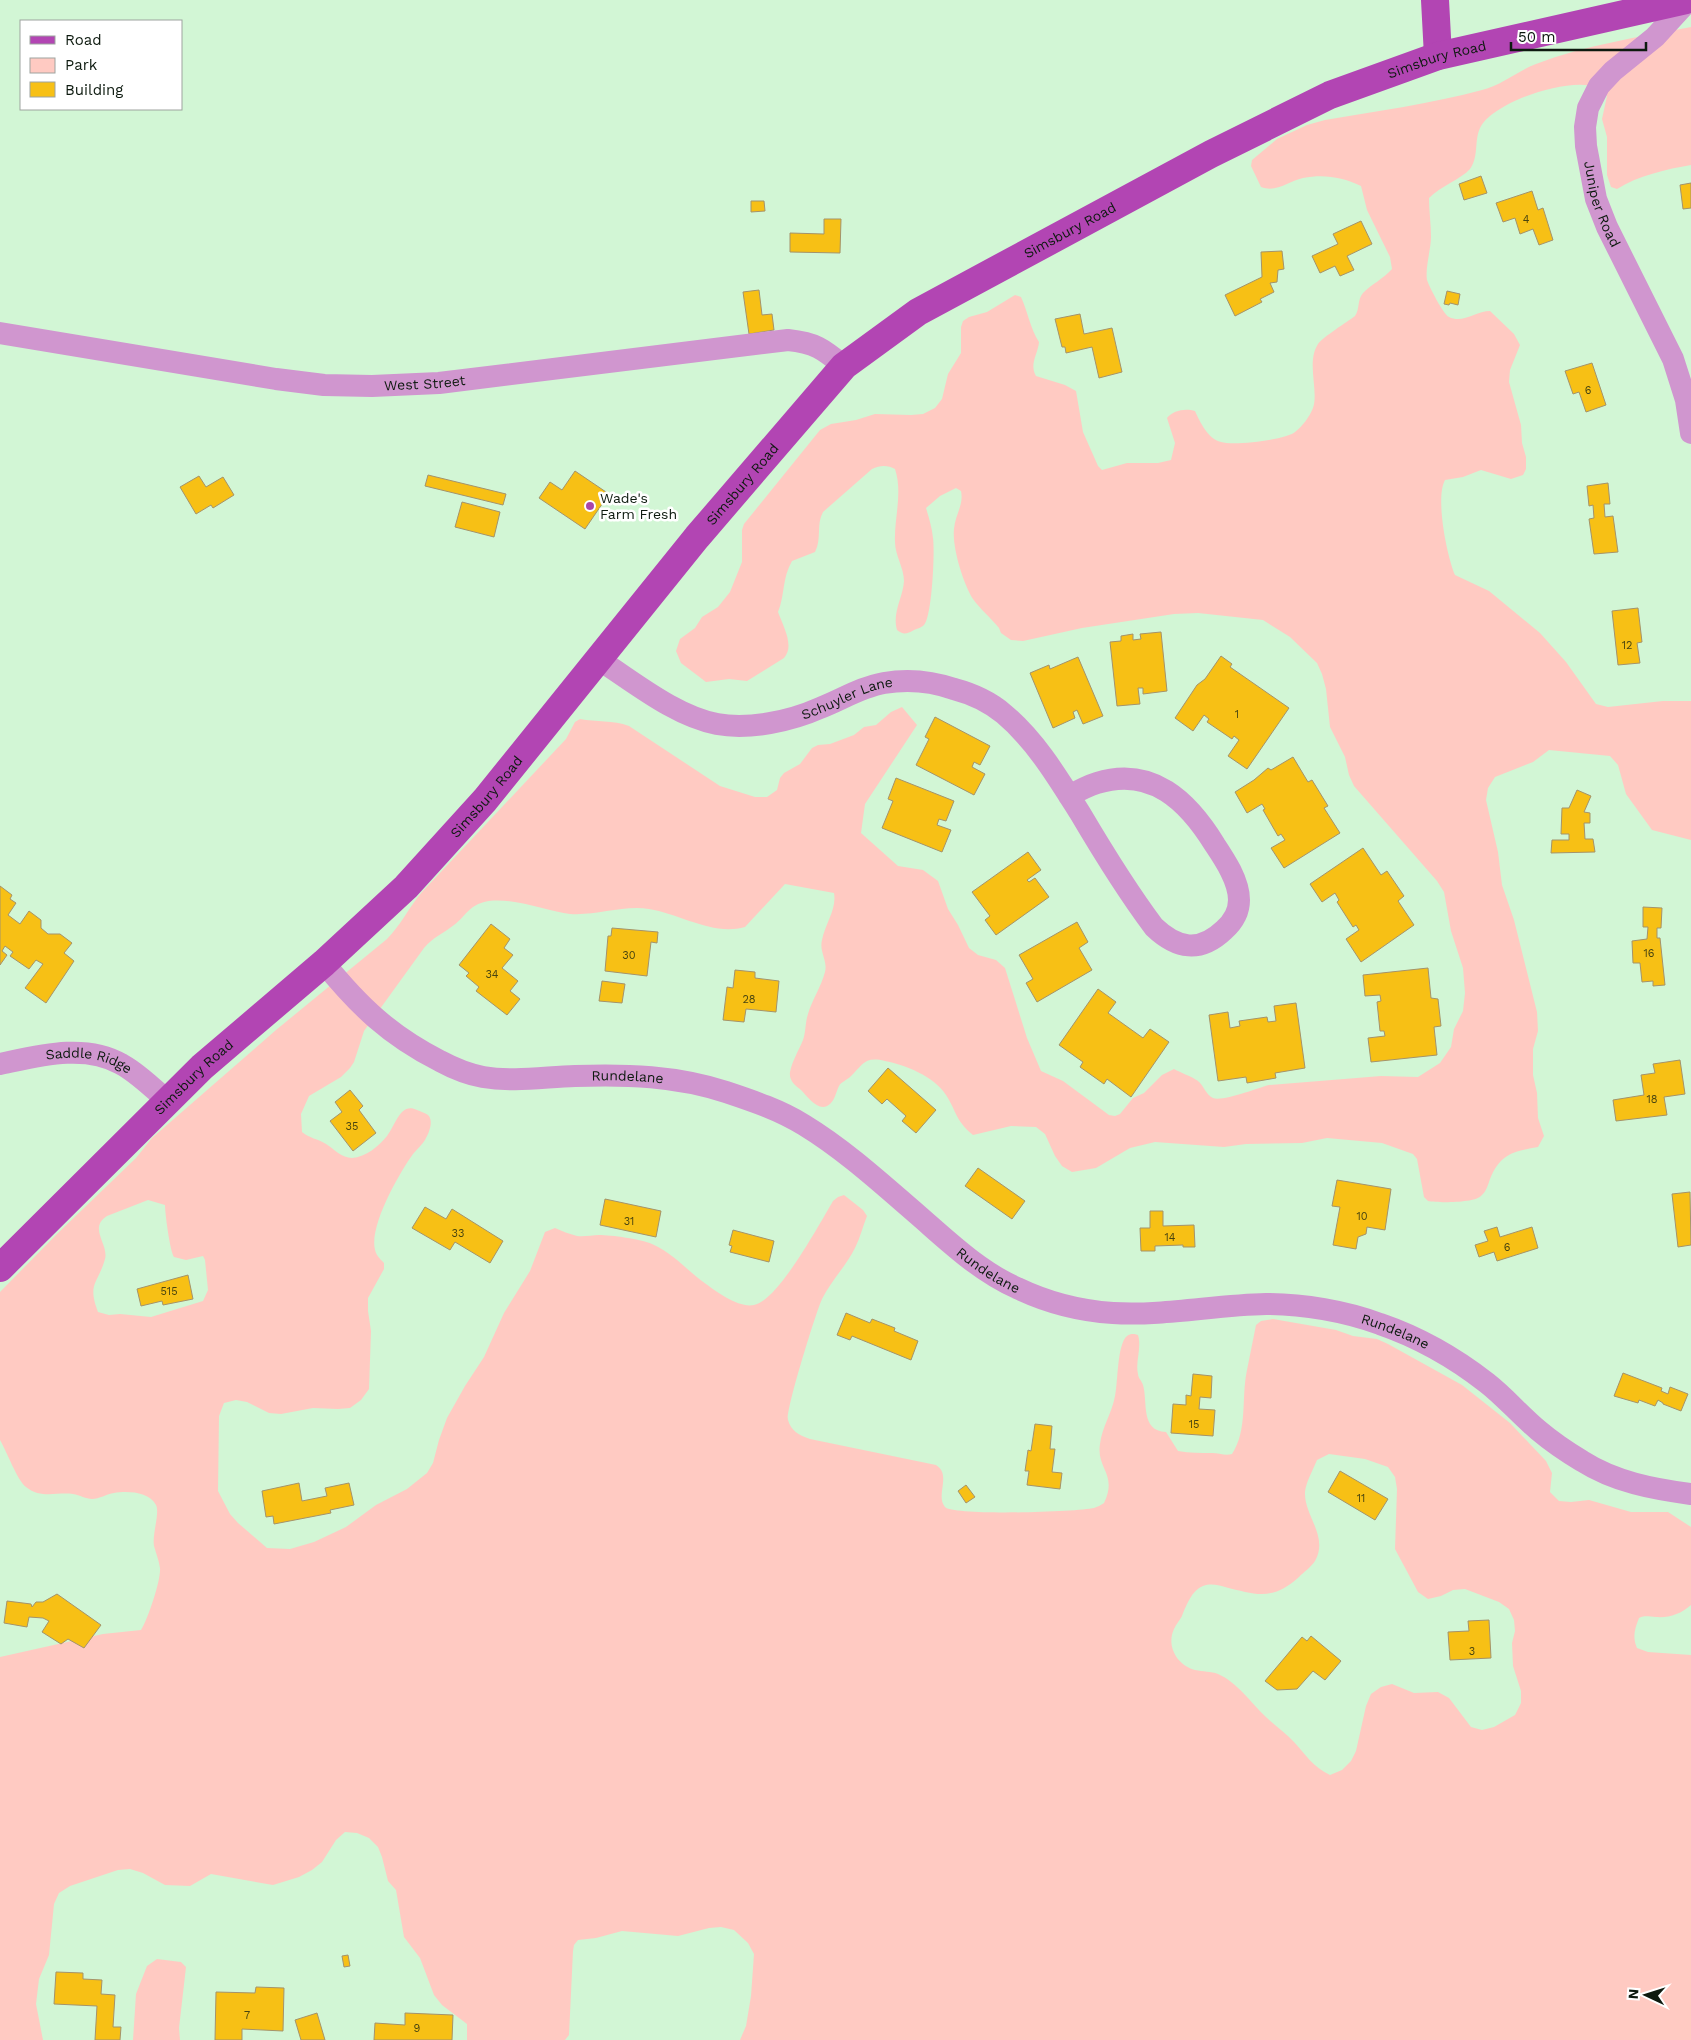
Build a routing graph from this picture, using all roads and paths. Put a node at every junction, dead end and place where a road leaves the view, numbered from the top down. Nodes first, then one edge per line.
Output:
1 (1435, 0) edge
2 (1688, 0) edge
3 (1438, 56) junction
4 (0, 333) edge
5 (844, 366) junction
6 (1691, 433) edge
7 (598, 659) junction
8 (1069, 796) junction
9 (324, 962) junction
10 (0, 1063) edge
11 (167, 1100) junction
12 (0, 1268) edge
13 (1691, 1494) edge

1 - 3 main road
2 - 3 main road, Simsbury Road
2 - 6 street, Juniper Road
3 - 5 main road, Simsbury Road
4 - 5 street, West Street
5 - 7 main road, Simsbury Road
7 - 8 street, Schuyler Lane
7 - 9 main road, Simsbury Road
8 - 8 street, Schuyler Lane
9 - 11 main road, Simsbury Road
9 - 13 street, Rundelane
10 - 11 street, Saddle Ridge
11 - 12 main road, Simsbury Road

